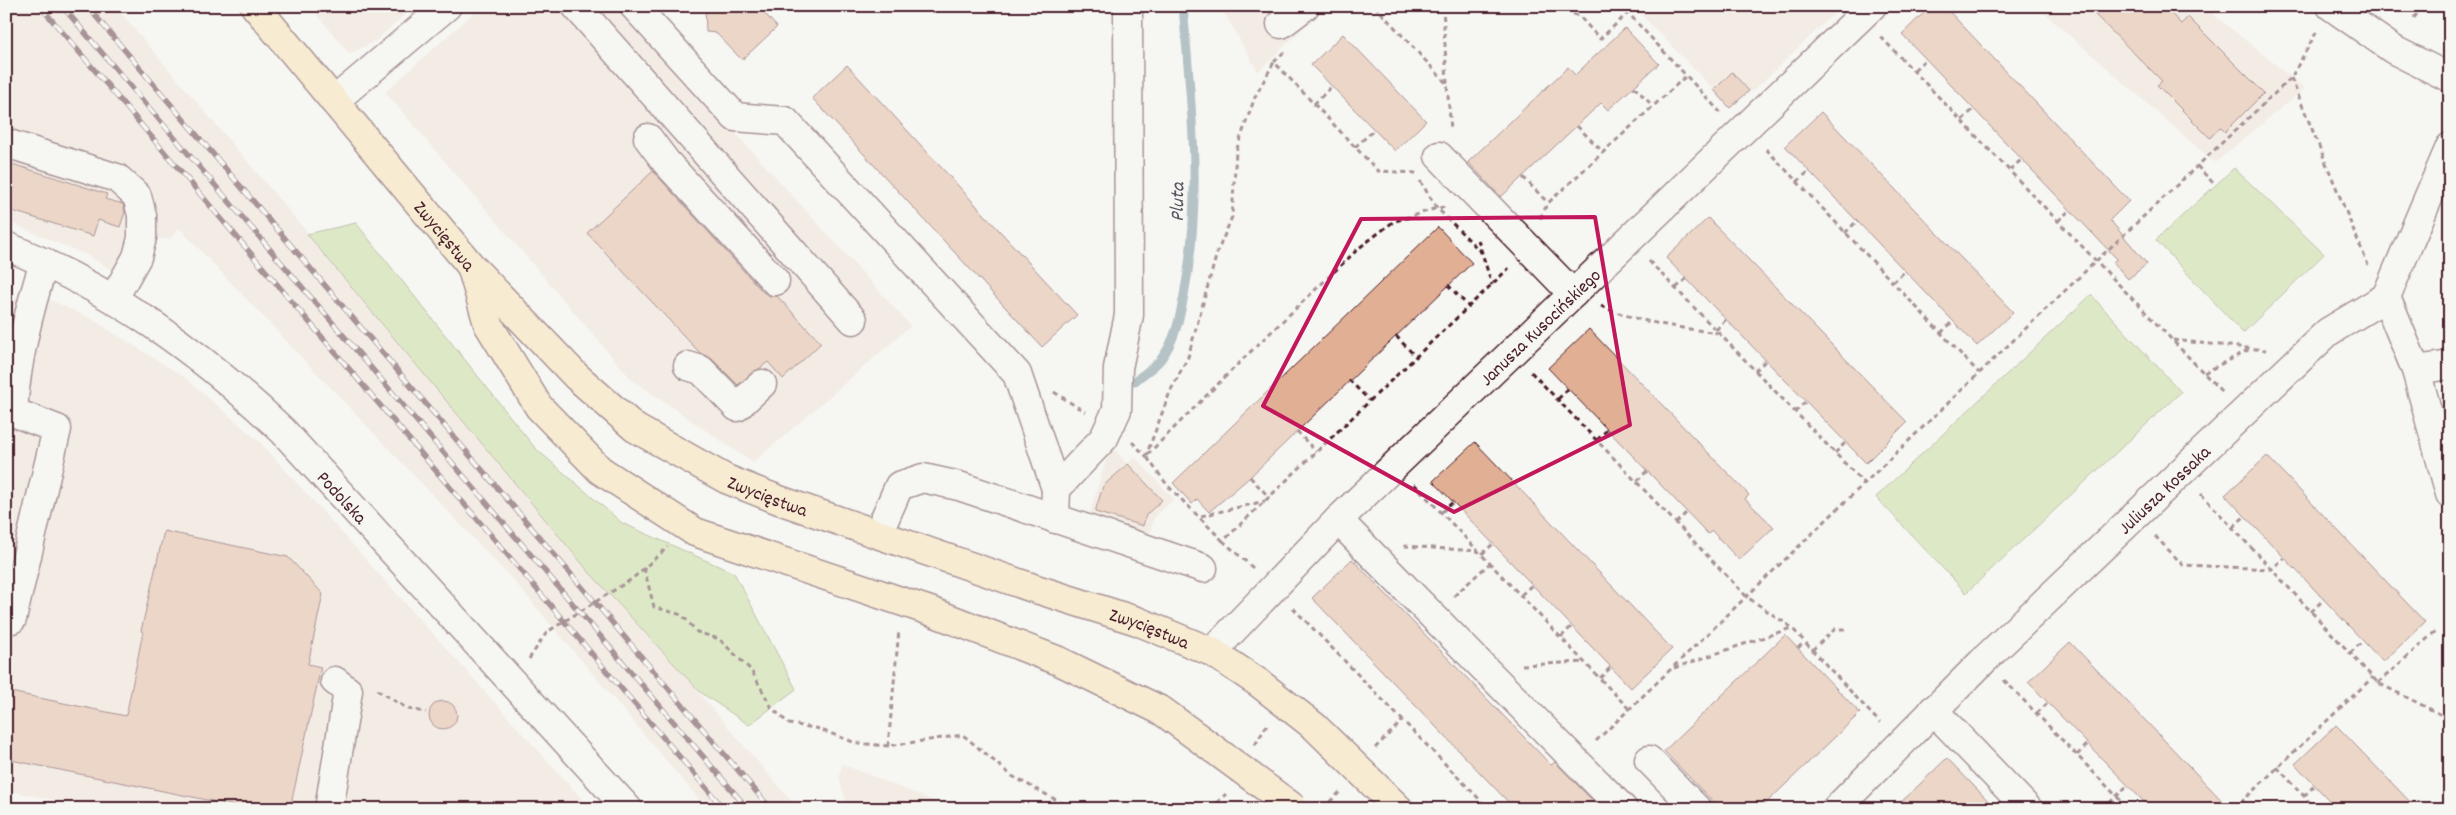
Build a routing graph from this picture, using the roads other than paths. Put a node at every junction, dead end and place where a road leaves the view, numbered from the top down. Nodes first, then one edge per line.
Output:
1 (254, 6) edge
2 (447, 6) edge
3 (576, 6) edge
4 (634, 6) edge
5 (1128, 6) edge
6 (1305, 6) edge
7 (2331, 6) edge
8 (1867, 12) edge
9 (1286, 35) road end
10 (2450, 78) edge
11 (334, 101) junction
12 (648, 138) dead end
13 (6, 143) edge
14 (2450, 147) edge
15 (1447, 163) road end
16 (6, 246) edge
17 (44, 262) junction
18 (470, 266) junction
19 (775, 281) dead end
20 (1573, 294) junction
21 (2386, 297) junction
22 (114, 298) junction
23 (853, 320) dead end
24 (2450, 365) edge
25 (688, 366) dead end
26 (2416, 370) junction
27 (762, 384) dead end
28 (1056, 489) junction
29 (2450, 494) edge
30 (1055, 518) junction
31 (1338, 520) junction
32 (878, 534) junction
33 (1203, 568) dead end
34 (12, 619) dead end
35 (1212, 652) junction
36 (341, 686) road end
37 (1933, 710) junction
38 (1649, 760) dead end
39 (329, 809) edge
40 (628, 809) edge
41 (1295, 809) edge
42 (1399, 809) edge
43 (1623, 809) edge
44 (1697, 809) edge
45 (1836, 809) edge
46 (2028, 809) edge

1 - 11 main road, Zwycięstwa
2 - 11 street
3 - 23 street
4 - 28 street
5 - 28 street
6 - 9 street
7 - 10 street
8 - 20 street, Janusza Kusocińskiego
11 - 18 main road, Zwycięstwa
12 - 19 street
13 - 22 street
14 - 21 street
15 - 20 street
16 - 17 street, Podolska
17 - 22 street, Podolska
17 - 34 street
18 - 32 main road, Zwycięstwa
18 - 41 main road, bridge
20 - 31 street, Janusza Kusocińskiego
21 - 26 street
21 - 37 street, Juliusza Kossaka
22 - 40 street, Podolska
24 - 26 street
25 - 27 street
26 - 29 street
28 - 30 street
30 - 32 street
30 - 33 street
31 - 35 street, Janusza Kusocińskiego
31 - 43 street
32 - 35 main road, Zwycięstwa
35 - 42 main road, Zwycięstwa
36 - 39 street
37 - 45 street, Juliusza Kossaka
37 - 46 street
38 - 44 street

